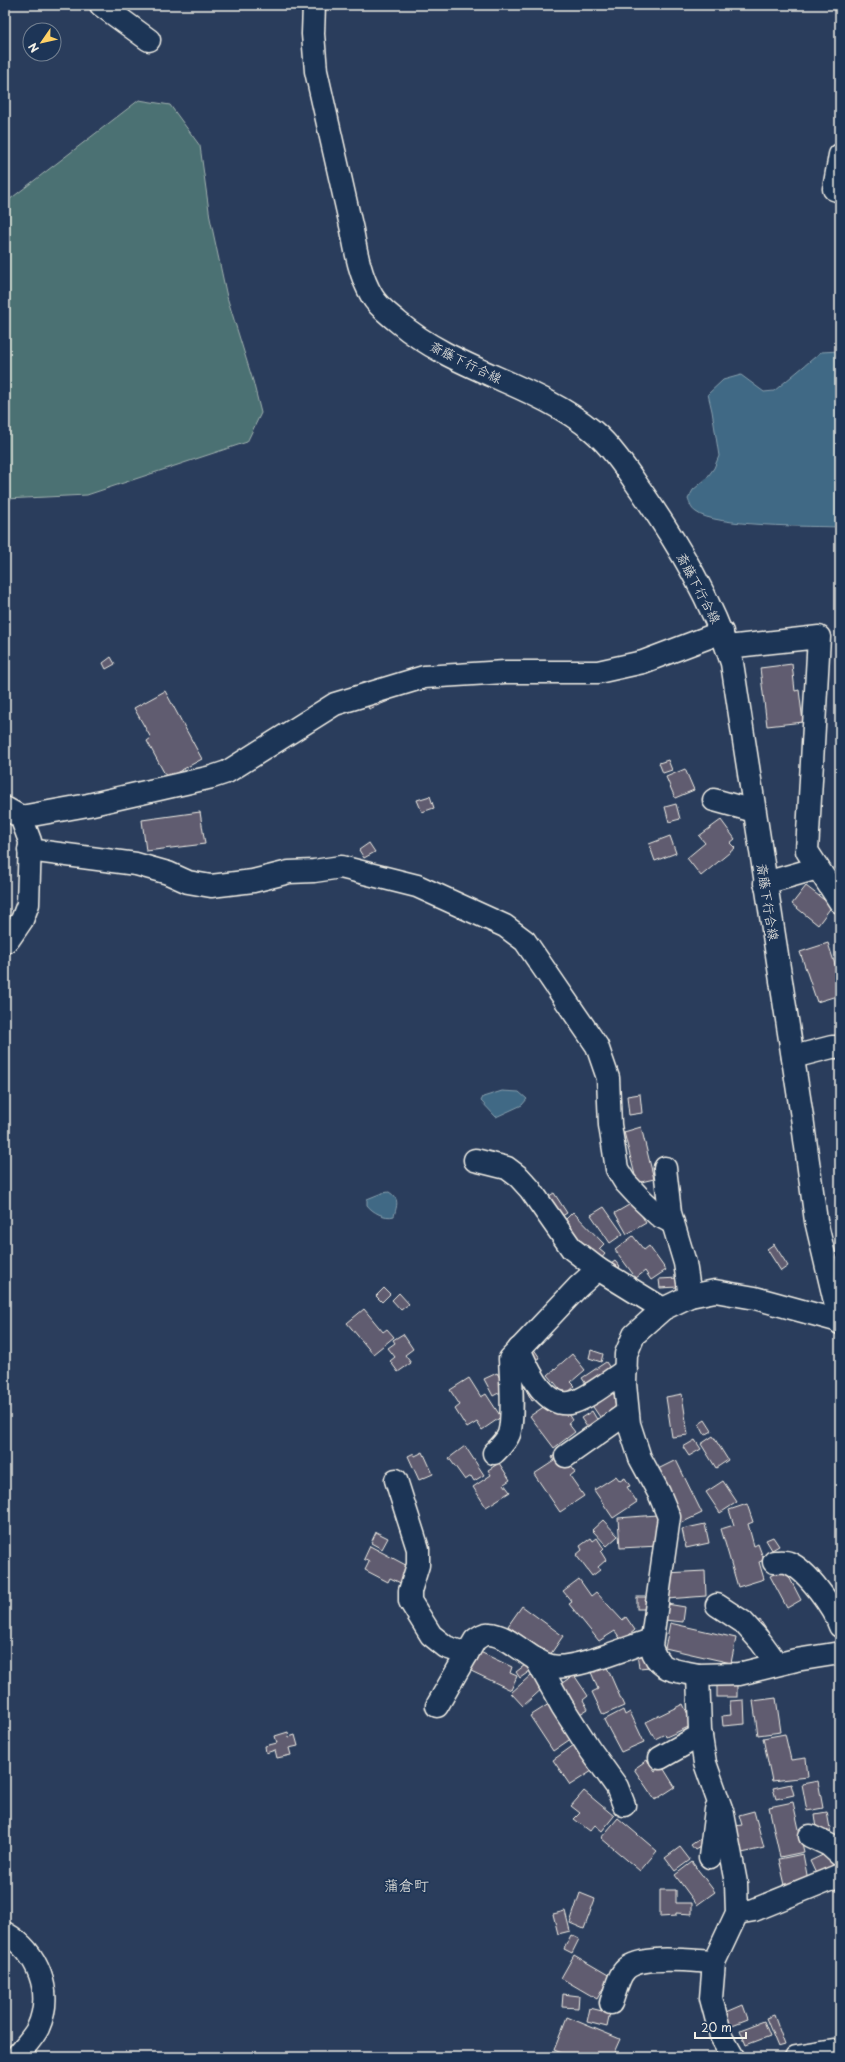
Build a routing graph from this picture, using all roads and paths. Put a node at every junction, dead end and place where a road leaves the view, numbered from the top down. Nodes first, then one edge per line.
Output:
1 (101, 5) edge
2 (314, 5) edge
3 (149, 40) dead end
4 (840, 155) edge
5 (840, 191) edge
6 (725, 640) junction
7 (714, 800) dead end
8 (754, 810) junction
9 (13, 812) edge
10 (29, 850) junction
11 (818, 868) junction
12 (765, 883) junction
13 (840, 902) edge
14 (5, 942) edge
15 (840, 1047) edge
16 (793, 1058) junction
17 (475, 1160) dead end
18 (666, 1168) dead end
19 (673, 1224) junction
20 (598, 1269) junction
21 (690, 1296) junction
22 (663, 1308) junction
23 (840, 1322) edge
24 (519, 1349) junction
25 (626, 1370) junction
26 (627, 1413) junction
27 (494, 1453) dead end
28 (566, 1456) dead end
29 (396, 1480) dead end
30 (774, 1562) dead end
31 (717, 1605) dead end
32 (840, 1626) edge
33 (651, 1640) junction
34 (840, 1653) edge
35 (467, 1654) junction
36 (536, 1659) junction
37 (777, 1664) junction
38 (698, 1674) junction
39 (437, 1706) dead end
40 (701, 1735) junction
41 (660, 1758) dead end
42 (717, 1797) junction
43 (624, 1805) dead end
44 (810, 1836) dead end
45 (840, 1855) edge
46 (710, 1857) dead end
47 (840, 1876) edge
48 (737, 1913) junction
49 (5, 1933) edge
50 (714, 1962) junction
51 (611, 2003) dead end
52 (840, 2050) edge
53 (16, 2057) edge
54 (733, 2057) edge
55 (796, 2057) edge

1 - 3 street
2 - 6 street, 斎藤下行合線
4 - 5 street
6 - 8 street, 斎藤下行合線
6 - 9 street
6 - 11 street
7 - 8 street
8 - 12 street, 斎藤下行合線
9 - 10 street
10 - 14 street
10 - 19 street
11 - 12 street
11 - 13 street
12 - 16 street, 斎藤下行合線
15 - 16 street
16 - 23 street, 斎藤下行合線
17 - 20 street
18 - 19 street
19 - 21 street
20 - 22 street
20 - 24 street
21 - 22 street
21 - 23 street
22 - 25 street
24 - 25 street
24 - 27 street
25 - 26 street
26 - 28 street
26 - 33 street
29 - 35 street
30 - 32 street
31 - 37 street
33 - 36 street
33 - 38 street
34 - 37 street
35 - 36 street
35 - 39 street
36 - 43 street
37 - 38 street
38 - 40 street
40 - 41 street
40 - 42 street
42 - 46 street
42 - 48 street
44 - 45 street
47 - 48 street
48 - 50 street
49 - 53 street
50 - 51 street
50 - 54 street
52 - 55 street

